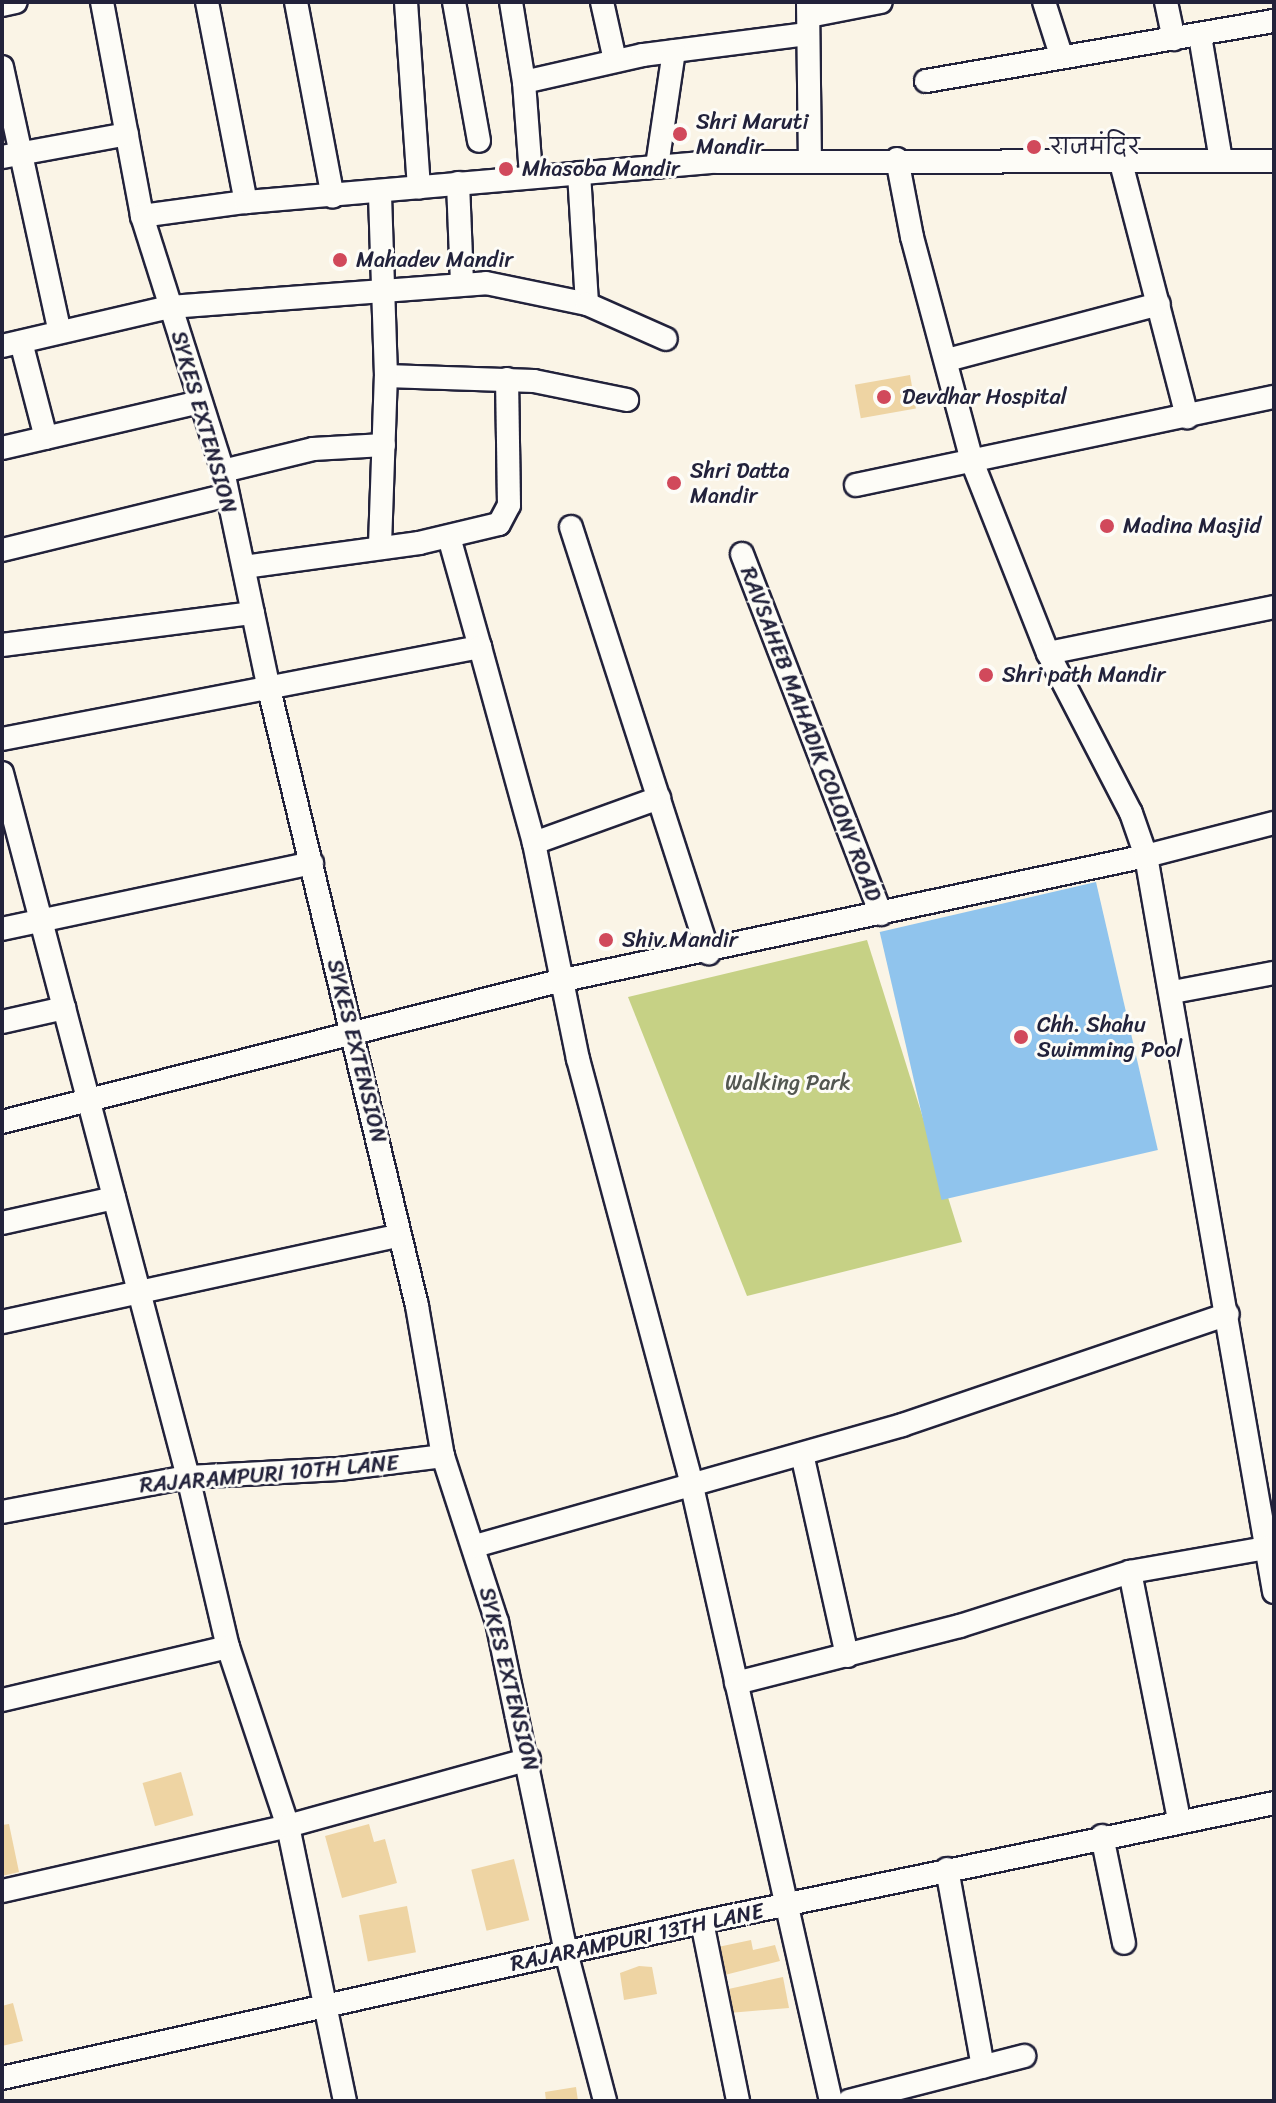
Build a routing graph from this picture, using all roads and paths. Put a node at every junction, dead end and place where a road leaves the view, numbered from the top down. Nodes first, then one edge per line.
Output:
1 (16, 2) edge
2 (102, 2) edge
3 (207, 2) edge
4 (296, 2) edge
5 (406, 2) edge
6 (454, 2) edge
7 (511, 2) edge
8 (602, 2) edge
9 (881, 2) edge
10 (1044, 2) edge
11 (1166, 2) edge
12 (2, 5) edge
13 (808, 17) edge
14 (1274, 21) edge
15 (1200, 36) junction
16 (1174, 39) junction
17 (674, 51) junction
18 (1061, 55) junction
19 (615, 60) junction
20 (2, 67) edge
21 (926, 81) dead end
22 (524, 82) junction
23 (127, 134) junction
24 (479, 141) dead end
25 (13, 155) edge
26 (897, 159) junction
27 (1120, 159) junction
28 (810, 160) junction
29 (1221, 160) junction
30 (1274, 161) edge
31 (657, 166) junction
32 (579, 173) junction
33 (531, 176) junction
34 (458, 183) junction
35 (419, 188) junction
36 (380, 192) junction
37 (333, 197) junction
38 (246, 202) junction
39 (142, 216) junction
40 (462, 283) junction
41 (383, 291) junction
42 (587, 304) junction
43 (1159, 304) junction
44 (170, 307) junction
45 (60, 332) junction
46 (666, 339) dead end
47 (11, 344) edge
48 (947, 360) junction
49 (386, 376) junction
50 (507, 379) junction
51 (1274, 397) edge
52 (627, 400) dead end
53 (199, 402) junction
54 (1187, 417) junction
55 (46, 438) junction
56 (384, 445) junction
57 (2, 448) edge
58 (973, 464) junction
59 (223, 471) junction
60 (856, 485) dead end
61 (227, 495) junction
62 (571, 527) dead end
63 (449, 537) junction
64 (380, 545) junction
65 (2, 550) edge
66 (742, 554) dead end
67 (244, 567) junction
68 (1274, 607) edge
69 (253, 613) junction
70 (2, 645) edge
71 (480, 647) junction
72 (1048, 653) junction
73 (269, 689) junction
74 (2, 739) edge
75 (2, 773) edge
76 (659, 798) junction
77 (1274, 823) edge
78 (11, 840) edge
79 (534, 843) junction
80 (1146, 856) junction
81 (312, 863) junction
82 (881, 914) junction
83 (41, 921) junction
84 (2, 929) edge
85 (709, 953) junction
86 (1274, 973) edge
87 (559, 981) junction
88 (1173, 992) junction
89 (64, 1008) junction
90 (2, 1022) edge
91 (352, 1034) junction
92 (89, 1101) junction
93 (2, 1122) edge
94 (114, 1198) junction
95 (2, 1223) edge
96 (400, 1235) junction
97 (139, 1291) junction
98 (1228, 1314) junction
99 (2, 1322) edge
100 (802, 1454) junction
101 (443, 1456) junction
102 (188, 1477) junction
103 (691, 1482) junction
104 (2, 1512) edge
105 (475, 1546) junction
106 (1266, 1548) junction
107 (1130, 1572) junction
108 (1274, 1592) edge
109 (228, 1647) junction
110 (847, 1656) junction
111 (736, 1683) junction
112 (2, 1700) edge
113 (529, 1759) junction
114 (1274, 1803) edge
115 (1179, 1820) junction
116 (288, 1826) junction
117 (1102, 1836) junction
118 (947, 1869) junction
119 (2, 1891) edge
120 (786, 1904) junction
121 (702, 1922) junction
122 (1124, 1943) dead end
123 (566, 1952) junction
124 (329, 2006) junction
125 (1024, 2056) dead end
126 (983, 2067) junction
127 (2, 2078) edge
128 (345, 2101) edge
129 (605, 2101) edge
130 (738, 2101) edge
131 (831, 2101) edge
132 (849, 2101) edge

1 - 12 street
2 - 23 street, SYKES EXTENSION
3 - 38 street
4 - 37 street
5 - 35 street
6 - 24 street
7 - 22 street
8 - 19 street
9 - 13 street
10 - 18 street
11 - 16 street
13 - 17 street
13 - 28 street
14 - 15 street
15 - 16 street
15 - 29 street
16 - 18 street
17 - 19 street
17 - 31 street
18 - 21 street
19 - 22 street
20 - 25 street
22 - 33 street
23 - 25 street
23 - 39 street, SYKES EXTENSION
25 - 45 street
26 - 27 street
26 - 28 street
26 - 48 street
27 - 29 street
27 - 43 street
28 - 31 street
29 - 30 street
31 - 32 street
32 - 33 street
32 - 42 street
33 - 34 street
34 - 35 street
34 - 40 street
35 - 36 street
36 - 37 street
36 - 41 street
37 - 38 street
38 - 39 street
39 - 44 street, SYKES EXTENSION
40 - 41 street
40 - 42 street
41 - 44 street
41 - 49 street
42 - 46 street
43 - 48 street
43 - 54 street
44 - 45 street
44 - 53 street, SYKES EXTENSION
45 - 47 street
47 - 55 street
48 - 58 street
49 - 50 street
49 - 56 street
50 - 52 street
50 - 63 street
51 - 54 street
53 - 55 street
53 - 59 street, SYKES EXTENSION
54 - 58 street
55 - 57 street
56 - 59 street
56 - 64 street
58 - 60 street
58 - 72 street
59 - 61 street, SYKES EXTENSION
61 - 65 street
61 - 67 street, SYKES EXTENSION
62 - 76 street
63 - 64 street
63 - 71 street
64 - 67 street
66 - 82 street, RAVSAHEB MAHADIK COLONY ROAD
67 - 69 street, SYKES EXTENSION
68 - 72 street
69 - 70 street
69 - 73 street, SYKES EXTENSION
71 - 73 street
71 - 79 street
72 - 80 street
73 - 74 street
73 - 81 street, SYKES EXTENSION
75 - 78 street
76 - 79 street
76 - 85 street
77 - 80 street
78 - 83 street
79 - 87 street
80 - 82 street
80 - 88 street
81 - 83 street
81 - 91 street, SYKES EXTENSION
82 - 85 street
83 - 84 street
83 - 89 street
85 - 87 street
86 - 88 street
87 - 91 street
87 - 103 street
88 - 98 street
89 - 90 street
89 - 92 street
91 - 92 street
91 - 96 street, SYKES EXTENSION
92 - 93 street
92 - 94 street
94 - 95 street
94 - 97 street
96 - 97 street
96 - 101 street, SYKES EXTENSION
97 - 99 street
97 - 102 street
98 - 100 street
98 - 106 street
100 - 103 street
100 - 110 street
101 - 102 street, RAJARAMPURI 10TH LANE
101 - 105 street, SYKES EXTENSION
102 - 104 street, RAJARAMPURI 10TH LANE
102 - 109 street
103 - 105 street
103 - 111 street
105 - 113 street, SYKES EXTENSION
106 - 107 street
106 - 108 street
107 - 110 street
107 - 115 street
109 - 112 street
109 - 116 street
110 - 111 street
111 - 120 street
113 - 116 street
113 - 123 street, SYKES EXTENSION
114 - 115 street, RAJARAMPURI 13TH LANE
115 - 117 street, RAJARAMPURI 13TH LANE
116 - 119 street
116 - 124 street
117 - 118 street, RAJARAMPURI 13TH LANE
117 - 122 street
118 - 120 street, RAJARAMPURI 13TH LANE
118 - 126 street
120 - 121 street, RAJARAMPURI 13TH LANE
120 - 131 street
121 - 123 street, RAJARAMPURI 13TH LANE
121 - 130 street
123 - 124 street, RAJARAMPURI 13TH LANE
123 - 129 street, SYKES EXTENSION
124 - 127 street, RAJARAMPURI 13TH LANE
124 - 128 street
125 - 126 street
126 - 132 street

